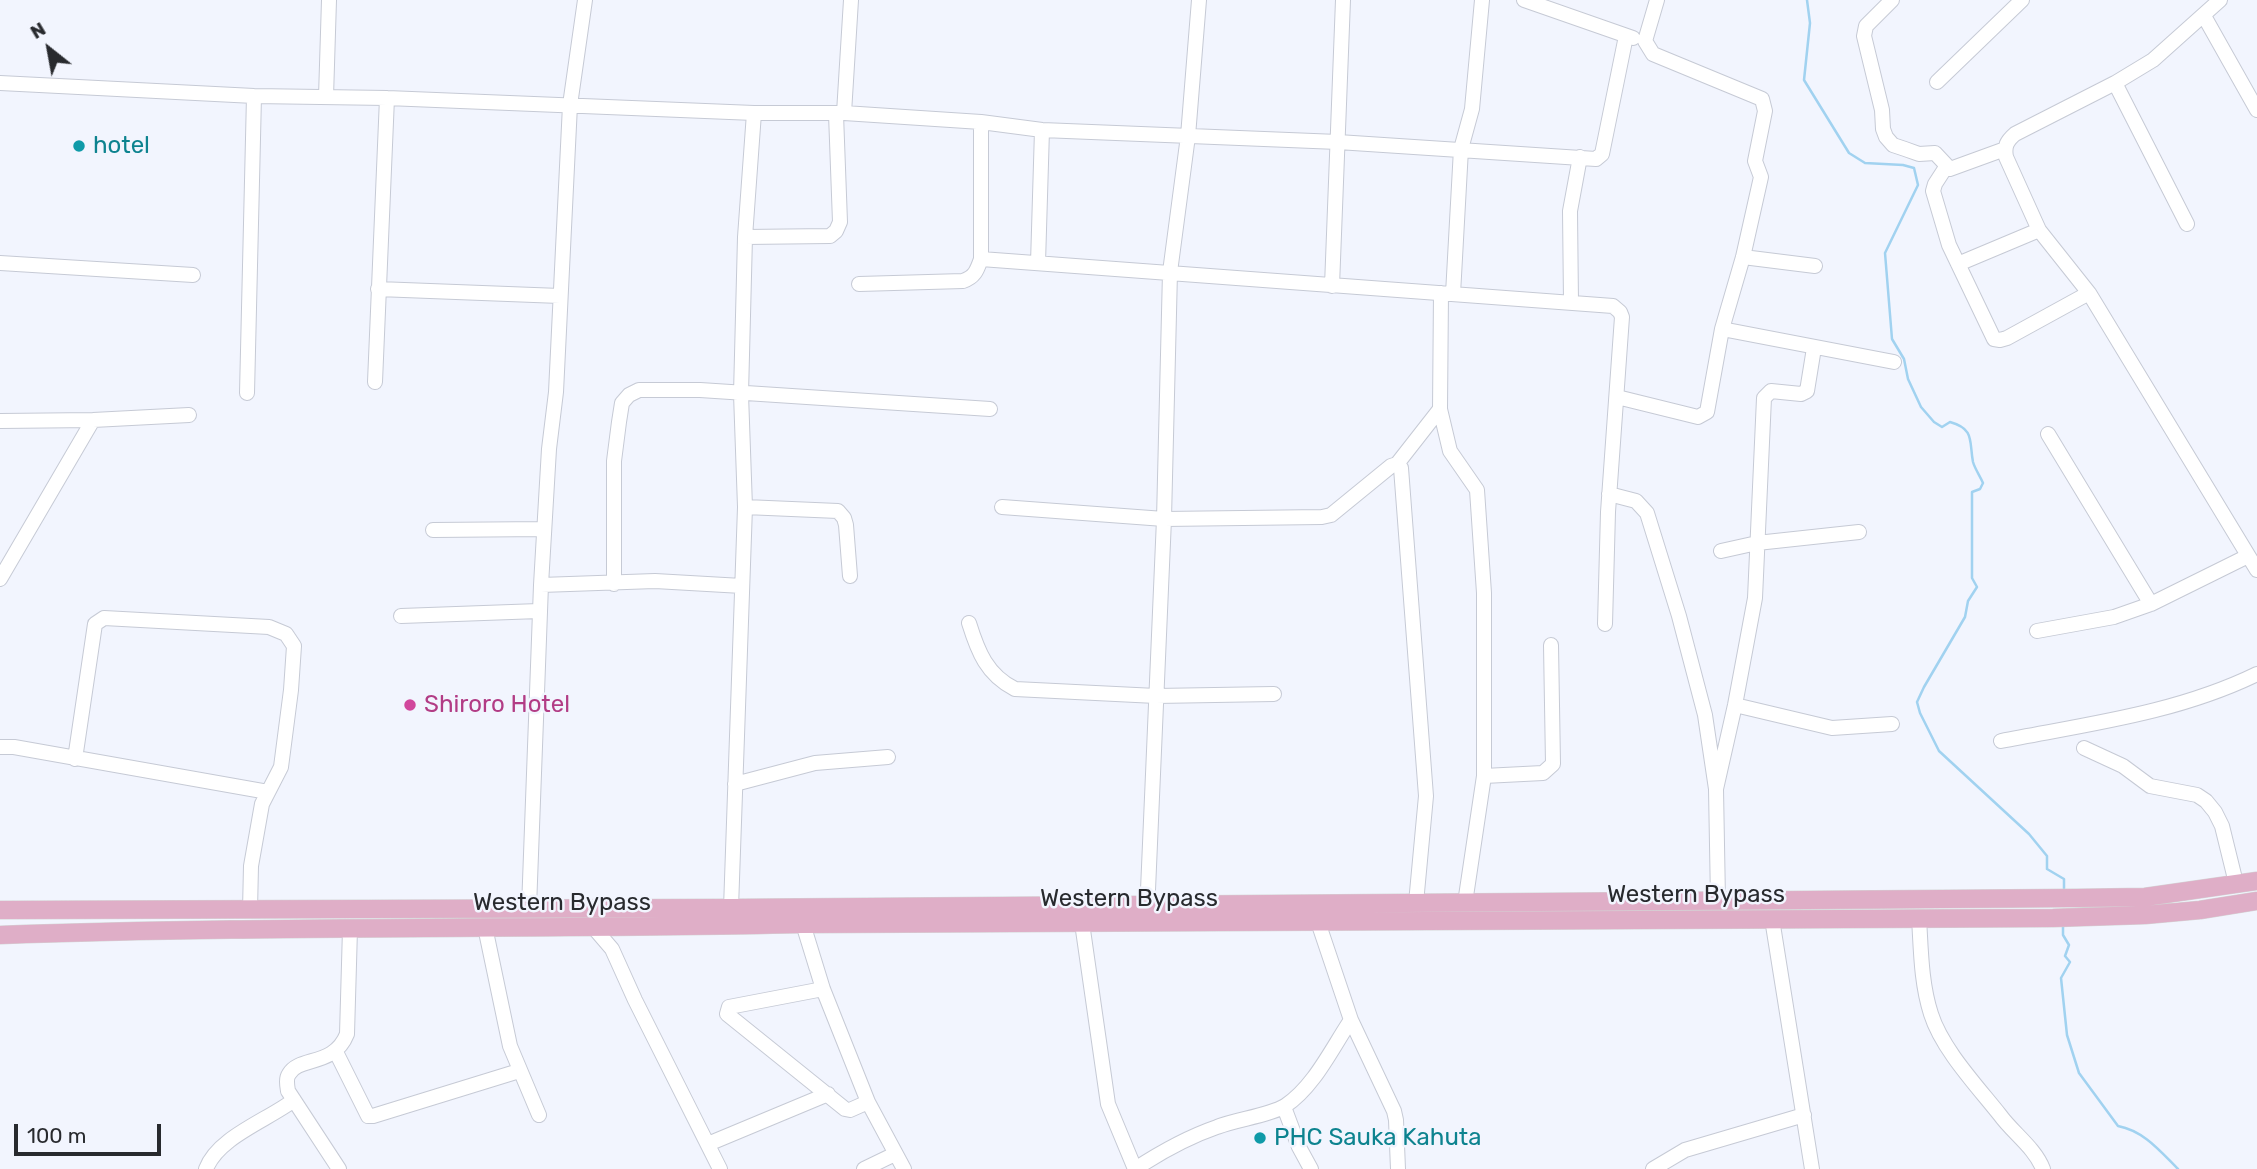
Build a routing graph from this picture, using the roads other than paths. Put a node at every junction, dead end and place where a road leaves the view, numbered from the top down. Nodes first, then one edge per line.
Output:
1 (329, 0) edge
2 (585, 0) edge
3 (850, 0) edge
4 (1199, 0) edge
5 (1343, 0) edge
6 (1482, 0) edge
7 (1524, 0) edge
8 (1657, 0) edge
9 (1892, 0) edge
10 (2022, 0) edge
11 (2220, 0) edge
12 (1559, 6) edge
13 (2204, 16) junction
14 (1626, 36) junction
15 (1645, 41) junction
16 (1937, 82) dead end
17 (0, 83) edge
18 (2115, 83) junction
19 (254, 96) junction
20 (326, 97) junction
21 (387, 98) junction
22 (570, 105) junction
23 (2257, 110) edge
24 (754, 113) junction
25 (840, 113) junction
26 (981, 122) junction
27 (1042, 130) junction
28 (1188, 136) junction
29 (1338, 142) junction
30 (1461, 149) junction
31 (2005, 149) junction
32 (1580, 157) junction
33 (1946, 167) junction
34 (2187, 224) dead end
35 (2039, 230) junction
36 (745, 237) junction
37 (1743, 257) junction
38 (981, 259) junction
39 (0, 263) edge
40 (1038, 263) junction
41 (1958, 264) junction
42 (1815, 266) dead end
43 (1170, 271) junction
44 (193, 275) dead end
45 (859, 284) dead end
46 (1332, 285) junction
47 (378, 289) junction
48 (2089, 293) junction
49 (1447, 294) junction
50 (560, 296) junction
51 (1571, 302) junction
52 (1722, 329) junction
53 (1814, 348) junction
54 (1894, 362) dead end
55 (375, 382) dead end
56 (247, 393) dead end
57 (741, 394) junction
58 (1617, 397) junction
59 (990, 409) dead end
60 (1440, 409) junction
61 (189, 415) dead end
62 (93, 420) junction
63 (0, 421) edge
64 (2048, 434) dead end
65 (1397, 464) junction
66 (1609, 494) junction
67 (744, 507) junction
68 (1002, 507) dead end
69 (1164, 519) junction
70 (544, 529) junction
71 (433, 530) dead end
72 (1860, 532) dead end
73 (1757, 543) junction
74 (1721, 551) dead end
75 (2248, 556) junction
76 (2, 569) edge
77 (2257, 570) edge
78 (850, 576) dead end
79 (614, 584) junction
80 (541, 585) junction
81 (742, 586) junction
82 (2151, 604) junction
83 (539, 611) junction
84 (401, 616) dead end
85 (969, 623) dead end
86 (1605, 624) dead end
87 (2037, 631) dead end
88 (1551, 645) dead end
89 (2257, 674) edge
90 (1274, 694) dead end
91 (1156, 696) junction
92 (1735, 705) junction
93 (1892, 724) dead end
94 (2001, 741) dead end
95 (0, 747) edge
96 (2084, 748) dead end
97 (888, 757) dead end
98 (75, 759) junction
99 (1484, 776) junction
100 (735, 785) junction
101 (1716, 789) junction
102 (265, 798) junction
103 (2257, 881) edge
104 (2236, 883) junction
105 (1718, 900) junction
106 (2257, 901) edge
107 (1416, 903) junction
108 (1465, 903) junction
109 (1147, 905) junction
110 (530, 908) junction
111 (731, 908) junction
112 (0, 909) edge
113 (250, 910) junction
114 (1919, 918) junction
115 (1772, 919) junction
116 (1318, 922) junction
117 (1082, 923) junction
118 (1147, 923) junction
119 (803, 925) junction
120 (485, 927) junction
121 (594, 928) junction
122 (627, 928) junction
123 (350, 929) junction
124 (0, 935) edge
125 (612, 949) junction
126 (823, 989) junction
127 (1351, 1020) junction
128 (336, 1052) junction
129 (519, 1071) junction
130 (828, 1094) junction
131 (294, 1100) junction
132 (868, 1102) junction
133 (1284, 1107) junction
134 (539, 1115) dead end
135 (1804, 1115) junction
136 (708, 1144) junction
137 (895, 1154) junction
138 (206, 1169) edge
139 (339, 1169) edge
140 (720, 1169) edge
141 (864, 1169) edge
142 (904, 1169) edge
143 (1135, 1169) edge
144 (1311, 1169) edge
145 (1398, 1169) edge
146 (1653, 1169) edge
147 (1812, 1169) edge
148 (2043, 1169) edge

1 - 20 street
2 - 22 street
3 - 25 street
4 - 28 street
5 - 29 street
6 - 30 street
7 - 12 street
8 - 15 street
9 - 33 street
10 - 16 street
11 - 13 street
12 - 14 street
13 - 18 street
13 - 23 street
14 - 15 street
14 - 32 street
15 - 37 street
17 - 19 street
18 - 31 street
18 - 34 street
19 - 20 street
19 - 56 street
20 - 21 street
21 - 22 street
21 - 47 street
22 - 24 street
22 - 50 street
24 - 25 street
24 - 36 street
25 - 26 street
25 - 36 street
26 - 27 street
26 - 38 street
27 - 28 street
27 - 40 street
28 - 29 street
28 - 43 street
29 - 30 street
29 - 46 street
30 - 32 street
30 - 49 street
31 - 33 street
31 - 35 street
32 - 51 street
33 - 41 street
35 - 41 street
35 - 48 street
36 - 57 street
37 - 42 street
37 - 52 street
38 - 40 street
38 - 45 street
39 - 44 street
40 - 43 street
41 - 48 street
43 - 46 street
43 - 69 street
46 - 49 street
47 - 50 street
47 - 55 street
48 - 75 street
49 - 51 street
49 - 60 street
50 - 70 street
51 - 58 street
52 - 53 street
52 - 58 street
53 - 54 street
53 - 73 street
57 - 59 street
57 - 67 street
57 - 79 street
58 - 66 street
60 - 65 street
60 - 99 street
61 - 62 street
62 - 63 street
62 - 76 street
64 - 82 street
65 - 69 street
65 - 107 street
66 - 86 street
66 - 101 street
67 - 78 street
67 - 81 street
68 - 69 street
69 - 91 street
70 - 71 street
70 - 80 street
72 - 73 street
73 - 74 street
73 - 92 street
75 - 77 street
75 - 82 street
79 - 80 street
79 - 81 street
80 - 83 street
81 - 100 street
82 - 87 street
83 - 84 street
83 - 110 street
85 - 91 street
88 - 99 street
89 - 94 street
90 - 91 street
91 - 109 street
92 - 93 street
92 - 101 street
95 - 98 street
96 - 104 street
97 - 100 street
98 - 102 street
98 - 102 street
99 - 108 street
100 - 111 street
101 - 105 street
102 - 113 street
103 - 104 main road, Western Bypass
104 - 105 main road, Western Bypass
105 - 108 main road, Western Bypass
106 - 114 main road, Western Bypass
107 - 108 main road, Western Bypass
107 - 109 main road, Western Bypass
109 - 111 main road, Western Bypass
109 - 118 street
110 - 111 main road, Western Bypass
110 - 113 main road, Western Bypass
112 - 113 main road, Western Bypass
114 - 115 main road, Western Bypass
114 - 148 street
115 - 116 main road, Western Bypass
115 - 135 street
116 - 118 main road, Western Bypass
116 - 127 street
117 - 118 main road, Western Bypass
117 - 119 main road, Western Bypass
117 - 143 street
119 - 122 main road, Western Bypass
119 - 126 street
120 - 121 main road, Western Bypass
120 - 123 main road, Western Bypass
120 - 129 street
121 - 122 main road, Western Bypass
121 - 125 street
122 - 125 street
123 - 124 main road, Western Bypass
123 - 128 street
125 - 136 street
126 - 130 street
126 - 132 street
127 - 133 street
127 - 145 street
128 - 129 street
128 - 131 street
129 - 134 street
130 - 132 street
130 - 136 street
131 - 138 street
131 - 139 street
132 - 137 street
133 - 143 street
133 - 144 street
135 - 146 street
135 - 147 street
136 - 140 street
137 - 141 street
137 - 142 street

